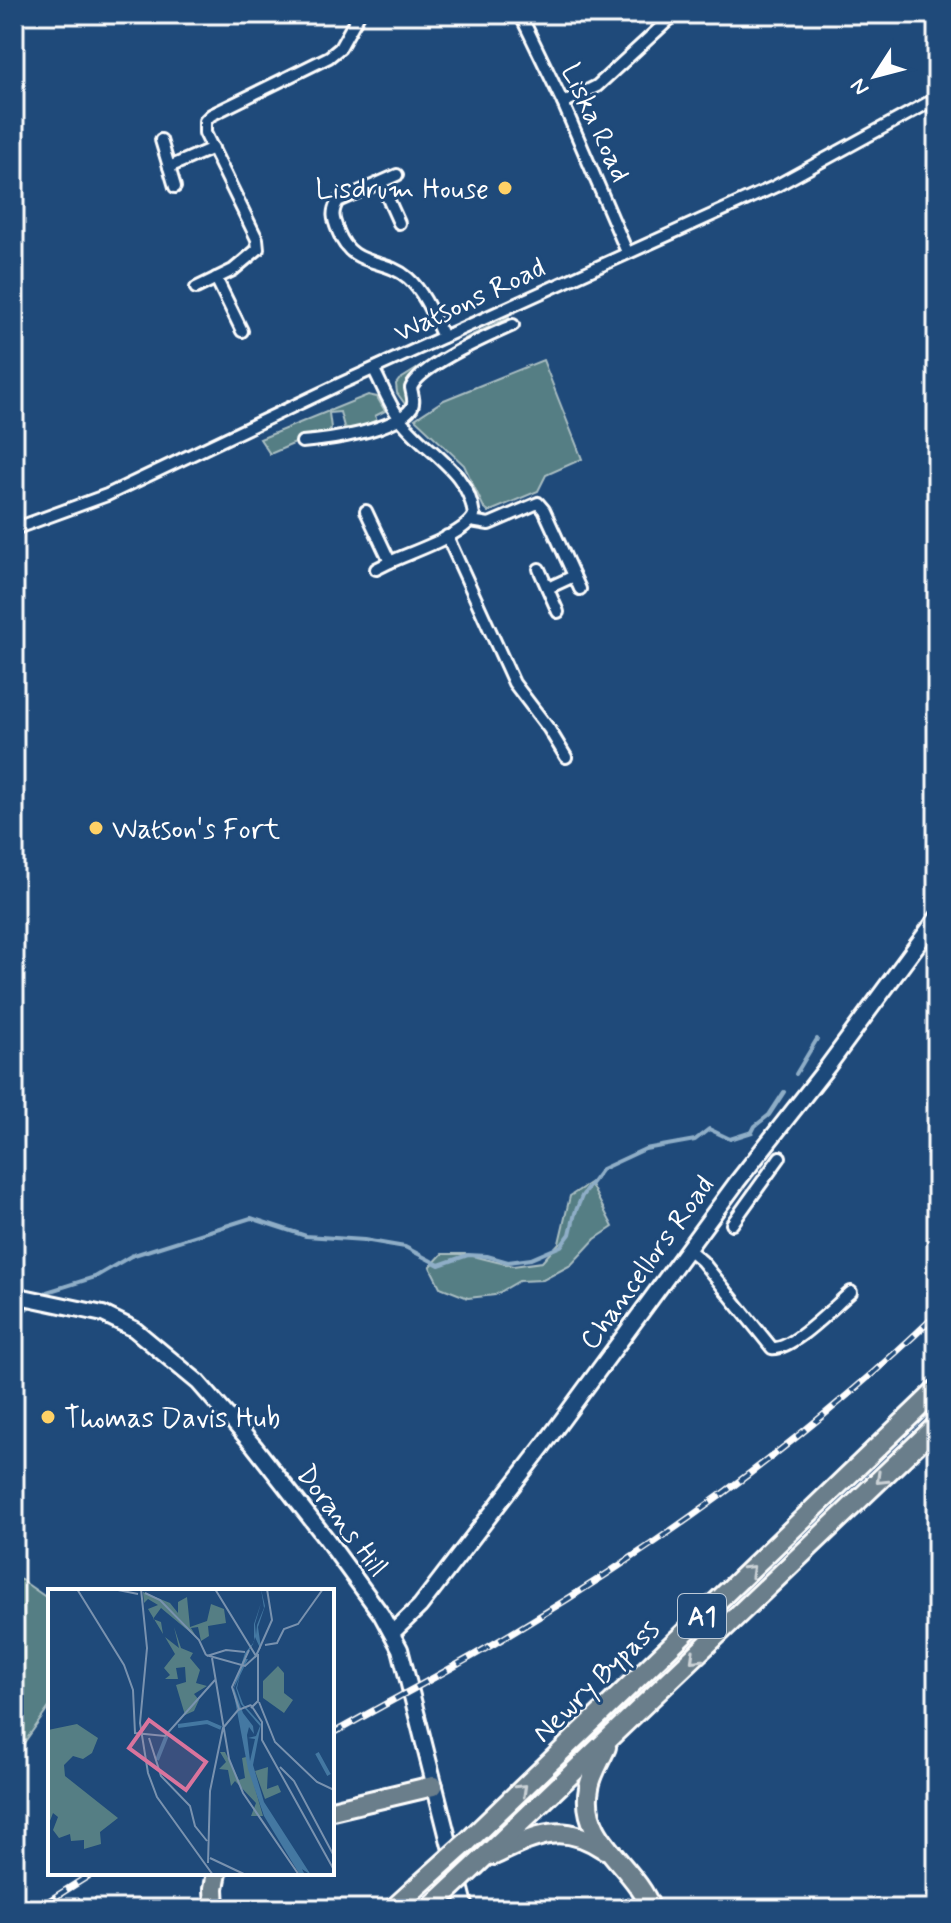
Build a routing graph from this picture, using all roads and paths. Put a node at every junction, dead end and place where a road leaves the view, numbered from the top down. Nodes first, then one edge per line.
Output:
1 (359, 14) edge
2 (520, 14) edge
3 (675, 14) edge
4 (937, 98) edge
5 (563, 103) junction
6 (161, 140) dead end
7 (213, 148) junction
8 (169, 167) junction
9 (397, 175) dead end
10 (381, 183) junction
11 (175, 187) dead end
12 (399, 223) dead end
13 (627, 252) junction
14 (216, 278) junction
15 (196, 288) dead end
16 (513, 325) dead end
17 (242, 331) dead end
18 (443, 337) junction
19 (374, 370) junction
20 (399, 417) junction
21 (302, 442) dead end
22 (366, 511) dead end
23 (471, 521) junction
24 (14, 529) edge
25 (447, 536) junction
26 (390, 562) junction
27 (376, 569) dead end
28 (539, 569) dead end
29 (574, 576) junction
30 (548, 588) junction
31 (580, 589) dead end
32 (558, 612) dead end
33 (566, 757) dead end
34 (937, 918) edge
35 (780, 1157) dead end
36 (737, 1182) junction
37 (754, 1194) junction
38 (732, 1224) dead end
39 (688, 1249) junction
40 (851, 1292) dead end
41 (17, 1295) edge
42 (937, 1390) edge
43 (937, 1425) edge
44 (393, 1632) junction
45 (611, 1737) junction
46 (433, 1786) junction
47 (334, 1810) edge
48 (610, 1852) junction
49 (478, 1864) junction
50 (217, 1875) edge
51 (215, 1909) edge
52 (393, 1909) edge
53 (429, 1909) edge
54 (466, 1909) edge
55 (651, 1909) edge

1 - 7 street
2 - 5 street, Liska Road
3 - 5 street
4 - 13 street, Watsons Road
5 - 13 street, Liska Road
6 - 8 street
7 - 8 street
7 - 14 street
8 - 11 street
9 - 10 street
10 - 12 street
10 - 18 street
13 - 18 street, Watsons Road
14 - 15 street
14 - 17 street
16 - 20 street
18 - 19 street, Watsons Road
19 - 20 street
19 - 24 street, Watsons Road
20 - 21 street
20 - 23 street
22 - 26 street
23 - 25 street
23 - 29 street
25 - 26 street
25 - 33 street
26 - 27 street
28 - 30 street
29 - 30 street
29 - 31 street
30 - 32 street
34 - 36 street, Chancellors Road
35 - 37 street
36 - 37 street
36 - 39 street, Chancellors Road
37 - 38 street
39 - 40 street
39 - 44 street, Chancellors Road
41 - 44 street, Dorans Hill
52 -> 42 highway, Newry Bypass / A1, bridge
43 -> 45 highway, Newry Bypass / A1
44 - 46 street, Dorans Hill
45 - 48 highway
45 - 49 highway, Newry Bypass / A1
46 - 47 highway
46 - 54 street, Dorans Hill
48 - 49 highway
48 - 55 highway
49 - 53 highway, Newry Bypass / A1, bridge
50 - 51 highway

